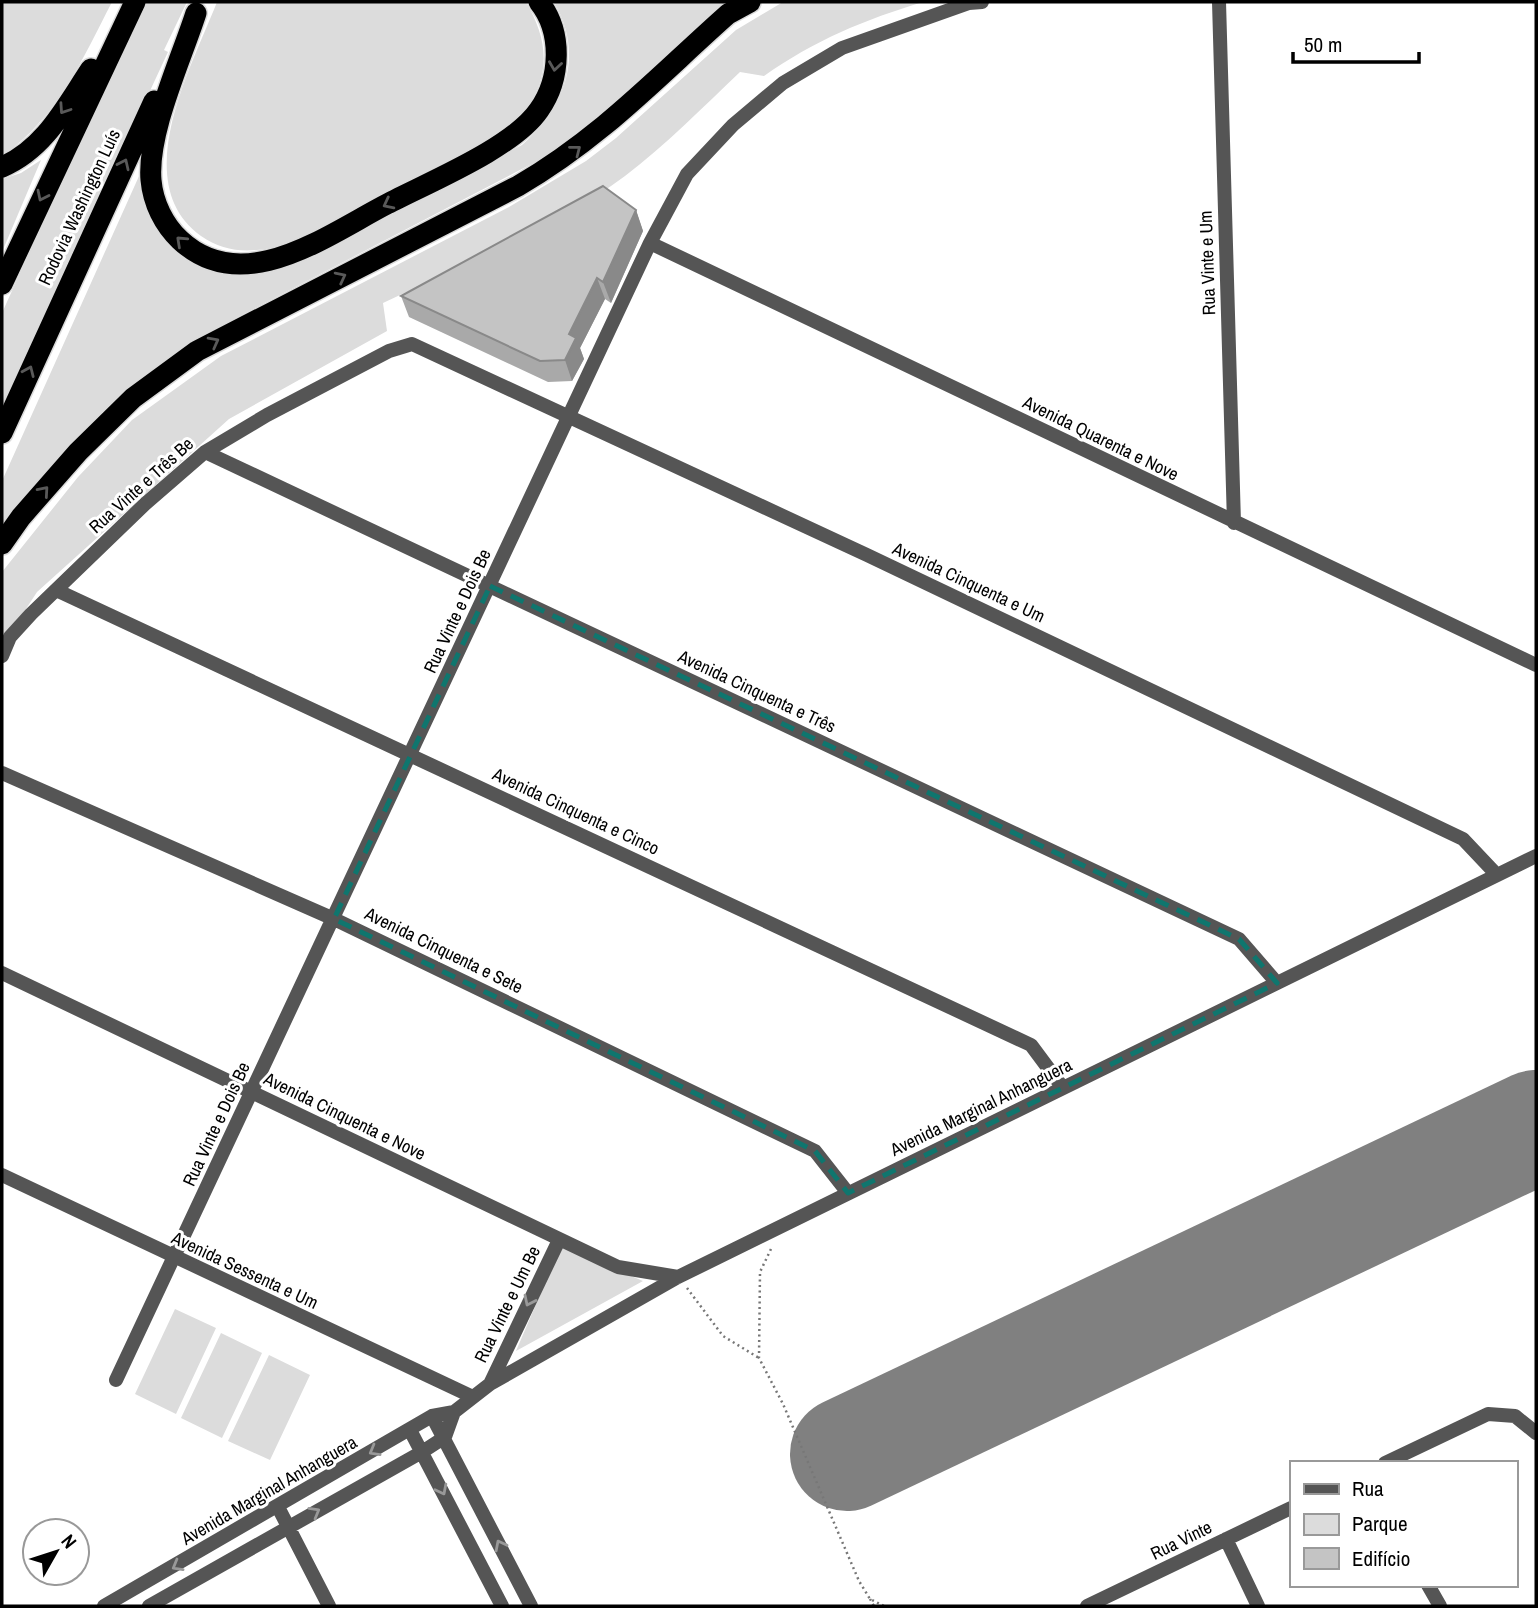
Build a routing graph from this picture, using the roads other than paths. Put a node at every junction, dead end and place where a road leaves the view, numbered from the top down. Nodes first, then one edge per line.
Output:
1 (539, 2) edge
2 (750, 2) edge
3 (982, 2) edge
4 (1219, 2) edge
5 (133, 7) edge
6 (199, 7) edge
7 (2, 167) edge
8 (650, 243) junction
9 (2, 284) edge
10 (412, 344) joint
11 (569, 417) junction
12 (2, 433) edge
13 (205, 452) junction
14 (1234, 523) junction
15 (2, 544) edge
16 (489, 586) junction
17 (56, 590) junction
18 (2, 656) edge
19 (1536, 665) edge
20 (411, 754) junction
21 (2, 773) edge
22 (1536, 856) edge
23 (1497, 875) junction
24 (334, 919) junction
25 (2, 973) edge
26 (1278, 983) junction
27 (1062, 1088) junction
28 (252, 1093) junction
29 (2, 1175) edge
30 (848, 1193) junction
31 (559, 1240) junction
32 (174, 1258) junction
33 (678, 1277) junction
34 (116, 1380) dead end
35 (489, 1384) junction
36 (472, 1397) junction
37 (454, 1412) junction
38 (432, 1416) junction
39 (410, 1430) junction
40 (1536, 1433) edge
41 (446, 1437) junction
42 (422, 1452) junction
43 (1389, 1461) edge
44 (278, 1507) junction
45 (1290, 1508) edge
46 (290, 1527) junction
47 (1226, 1539) junction
48 (141, 1587) junction
49 (1429, 1587) edge
50 (104, 1606) edge
51 (150, 1606) edge
52 (329, 1606) edge
53 (502, 1606) edge
54 (531, 1606) edge
55 (1087, 1606) edge
56 (1258, 1606) edge
57 (1440, 1606) edge

1 -> 6 highway
15 -> 2 highway
3 - 8 street, Rua Vinte e Dois Be
4 - 14 street, Rua Vinte e Um
5 -> 7 highway
5 -> 9 highway
12 -> 6 highway, Rodovia Washington Luís
8 - 11 street, Rua Vinte e Dois Be
8 - 14 street, Avenida Quarenta e Nove
10 - 11 street, Avenida Cinquenta e Um
10 - 13 street, Rua Vinte e Três Be
11 - 16 street, Rua Vinte e Dois Be
11 - 23 street, Avenida Cinquenta e Um
13 - 16 street, Avenida Cinquenta e Três
13 - 17 street, Rua Vinte e Três Be
14 - 19 street, Avenida Quarenta e Nove
16 - 20 street, Rua Vinte e Dois Be
16 - 26 street, Avenida Cinquenta e Três
17 - 18 street, Rua Vinte e Três Be
17 - 20 street, Avenida Cinquenta e Cinco
20 - 24 street, Rua Vinte e Dois Be
20 - 27 street, Avenida Cinquenta e Cinco
21 - 24 street, Avenida Cinquenta e Sete
22 - 23 street, Avenida Marginal Anhanguera
23 - 26 street, Avenida Marginal Anhanguera
24 - 28 street, Rua Vinte e Dois Be
24 - 30 street, Avenida Cinquenta e Sete
25 - 28 street, Avenida Cinquenta e Nove
26 - 27 street, Avenida Marginal Anhanguera
27 - 30 street, Avenida Marginal Anhanguera
28 - 31 street, Avenida Cinquenta e Nove
28 - 32 street, Rua Vinte e Dois Be
29 - 32 street, Avenida Sessenta e Um
30 - 33 street, Avenida Marginal Anhanguera
31 - 33 street, Avenida Cinquenta e Nove
31 -> 35 street, Rua Vinte e Um Be
32 - 34 street, Rua Vinte e Dois Be
32 - 36 street, Avenida Sessenta e Um
33 - 35 street, Avenida Marginal Anhanguera
35 - 36 street, Avenida Marginal Anhanguera
36 - 37 street, Avenida Marginal Anhanguera
37 - 38 street, Avenida Marginal Anhanguera
37 - 41 street
38 - 39 street, Avenida Marginal Anhanguera
38 - 41 street
39 - 42 street
39 -> 44 street, Avenida Marginal Anhanguera
40 - 43 street
41 - 42 street
54 -> 41 street
46 -> 42 street
42 -> 53 street
44 - 46 street
44 -> 48 street, Avenida Marginal Anhanguera
45 - 47 street, Rua Vinte
46 - 51 street
46 - 52 street
47 - 55 street, Rua Vinte
47 - 56 street
48 - 50 street, Avenida Marginal Anhanguera
48 - 51 street
49 - 57 street

